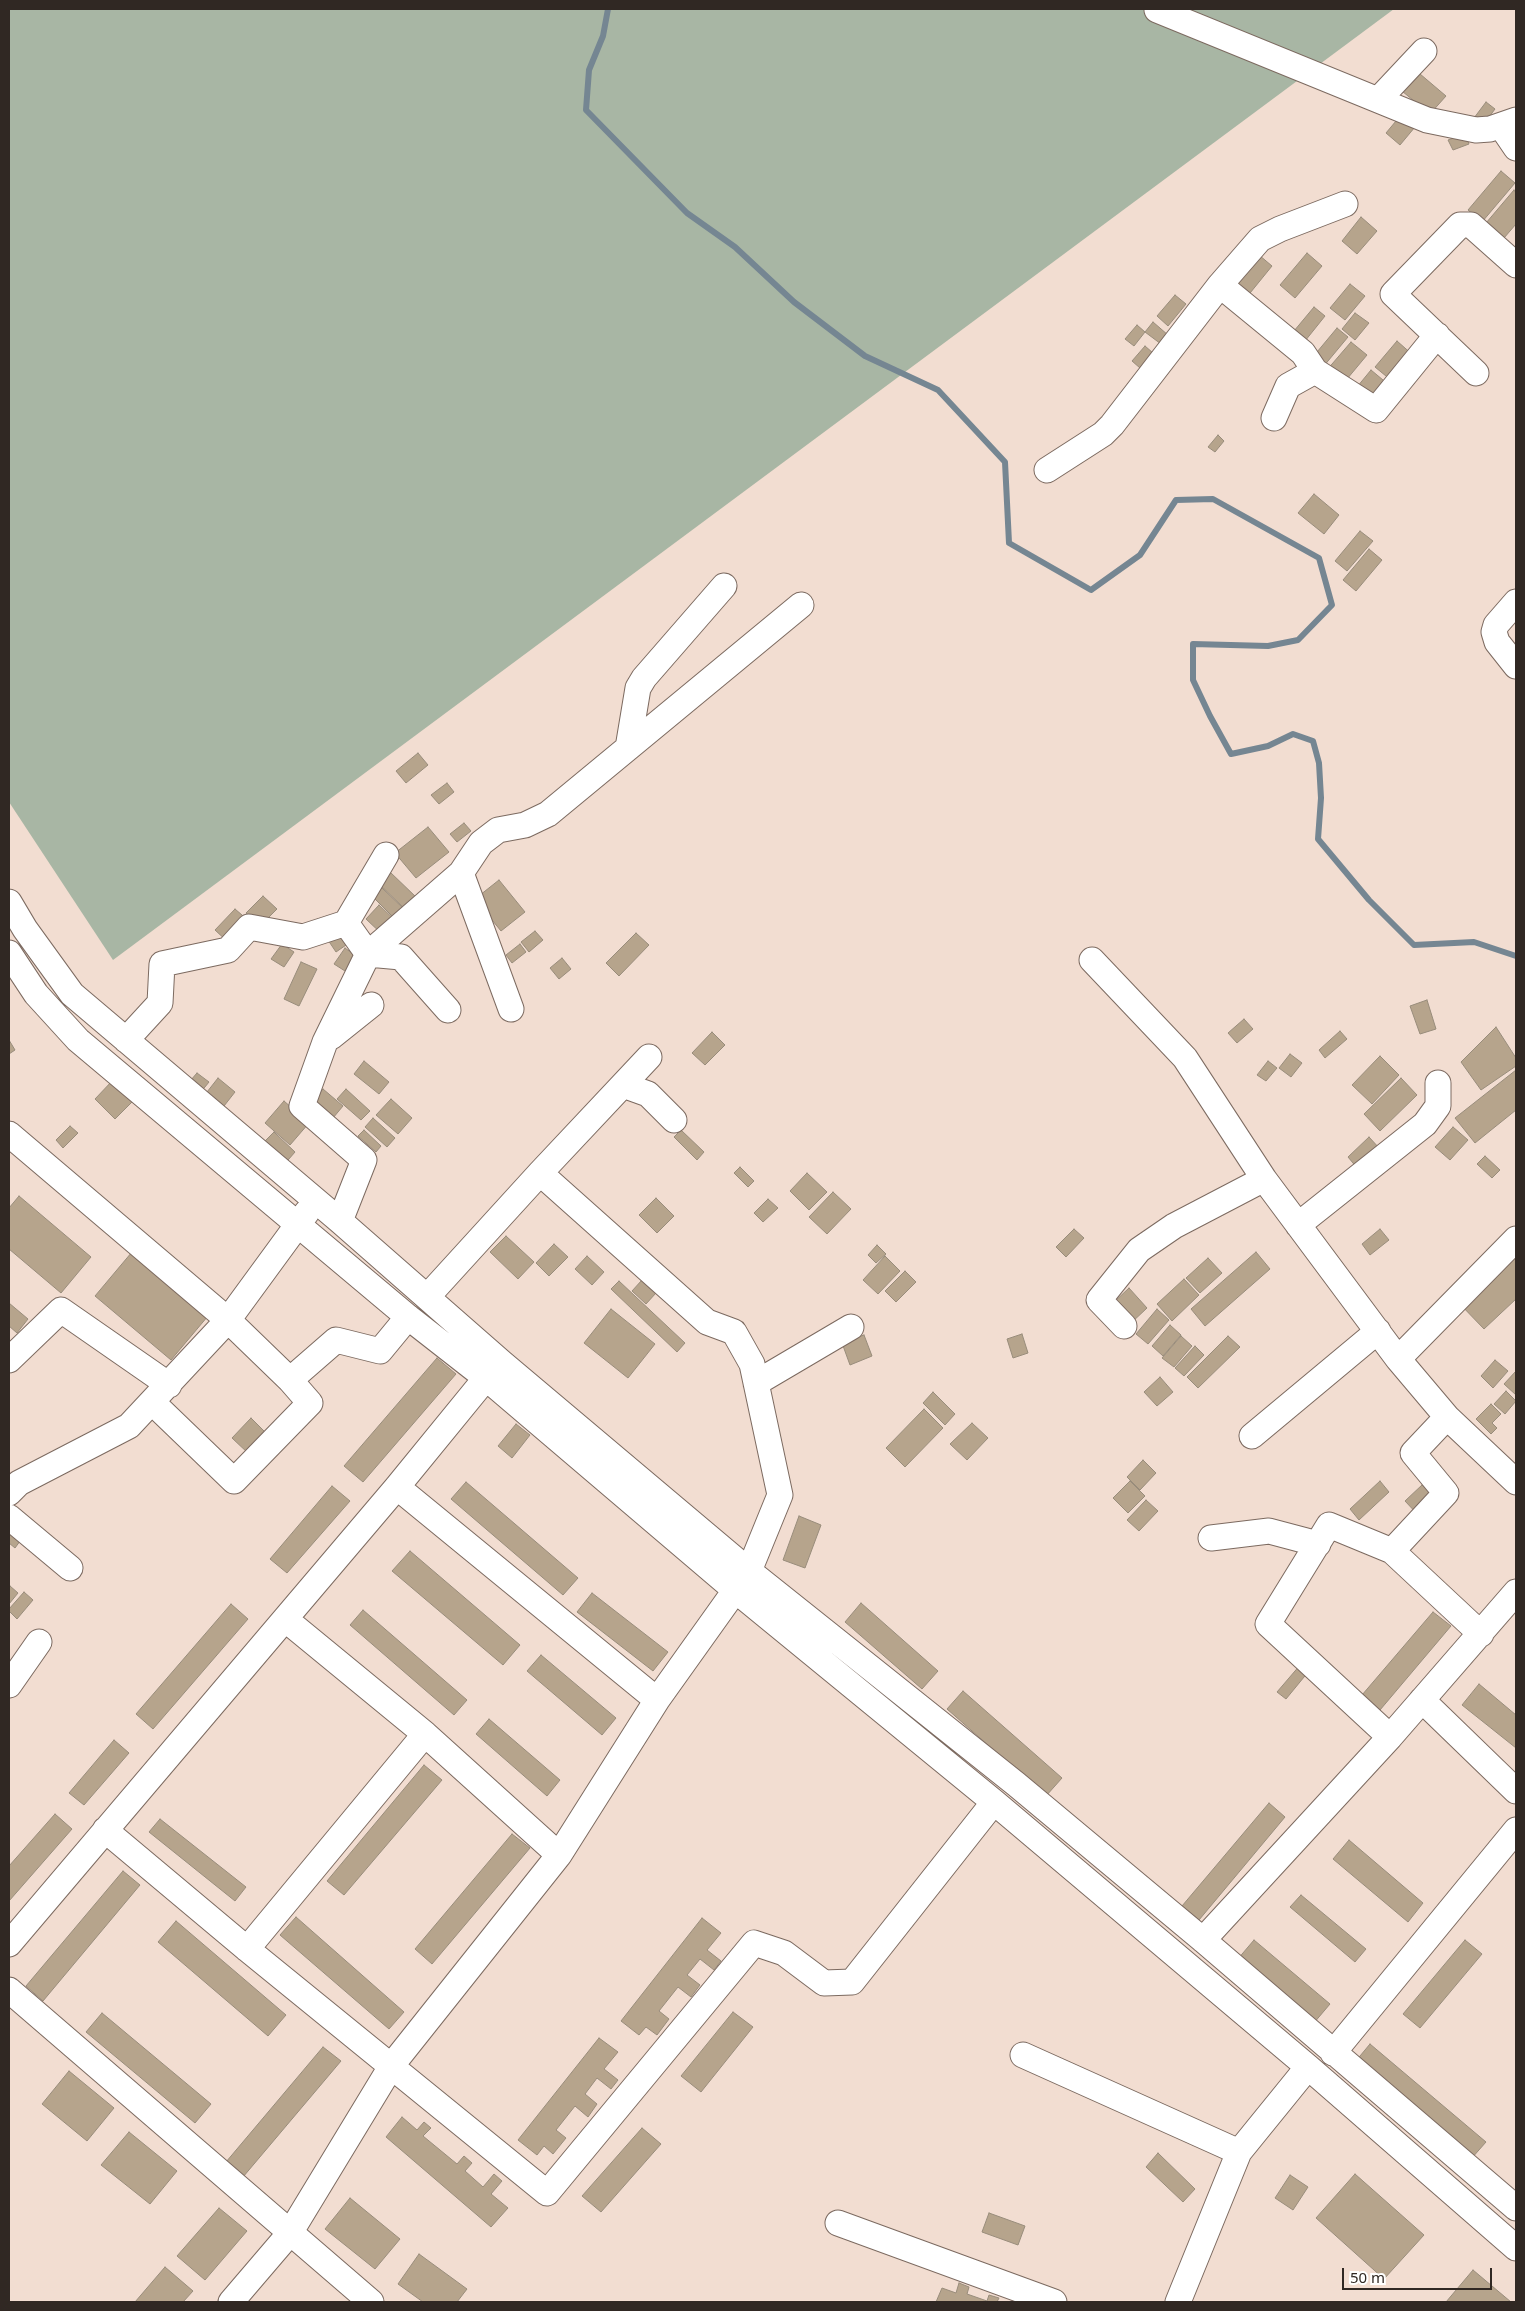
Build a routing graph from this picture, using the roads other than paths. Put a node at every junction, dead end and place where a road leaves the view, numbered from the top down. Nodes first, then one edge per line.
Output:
1 (1158, 10) edge
2 (1424, 51) dead end
3 (1378, 100) junction
4 (1509, 123) edge
5 (1516, 148) edge
6 (1345, 204) dead end
7 (1516, 265) edge
8 (1220, 285) junction
9 (1437, 335) junction
10 (1315, 371) junction
11 (1476, 373) dead end
12 (1274, 418) dead end
13 (1047, 470) dead end
14 (724, 586) dead end
15 (1516, 602) edge
16 (801, 605) dead end
17 (1516, 666) edge
18 (628, 748) junction
19 (386, 855) dead end
20 (461, 873) junction
21 (9, 902) edge
22 (346, 923) junction
23 (9, 953) edge
24 (368, 954) junction
25 (1092, 960) dead end
26 (371, 1005) dead end
27 (511, 1009) dead end
28 (448, 1010) dead end
29 (126, 1040) junction
30 (325, 1042) junction
31 (649, 1058) dead end
32 (1438, 1083) dead end
33 (623, 1085) junction
34 (674, 1120) dead end
35 (9, 1134) edge
36 (540, 1173) junction
37 (1264, 1179) junction
38 (315, 1200) junction
39 (340, 1221) junction
40 (298, 1224) junction
41 (1298, 1225) junction
42 (1516, 1238) edge
43 (427, 1298) junction
44 (408, 1317) junction
45 (228, 1320) junction
46 (1124, 1326) dead end
47 (851, 1327) dead end
48 (1378, 1332) junction
49 (1398, 1359) junction
50 (9, 1360) edge
51 (486, 1378) junction
52 (290, 1380) junction
53 (756, 1383) junction
54 (161, 1394) junction
55 (1447, 1417) junction
56 (1252, 1436) dead end
57 (1516, 1482) edge
58 (398, 1487) junction
59 (9, 1493) edge
60 (9, 1517) edge
61 (1211, 1538) dead end
62 (1318, 1544) junction
63 (1392, 1551) junction
64 (70, 1568) dead end
65 (749, 1570) junction
66 (735, 1590) junction
67 (1516, 1592) edge
68 (285, 1619) junction
69 (1481, 1634) junction
70 (39, 1642) dead end
71 (9, 1686) edge
72 (657, 1700) junction
73 (1422, 1700) junction
74 (425, 1734) junction
75 (1390, 1736) junction
76 (1516, 1791) edge
77 (994, 1802) junction
78 (105, 1830) junction
79 (1516, 1830) edge
80 (559, 1855) junction
81 (1204, 1940) junction
82 (9, 1944) edge
83 (247, 1949) junction
84 (9, 1990) edge
85 (1333, 2052) junction
86 (1023, 2056) dead end
87 (392, 2065) junction
88 (1308, 2067) junction
89 (1239, 2152) junction
90 (1516, 2208) edge
91 (838, 2223) dead end
92 (290, 2233) junction
93 (1516, 2248) edge
94 (231, 2302) edge
95 (371, 2302) edge
96 (1054, 2302) edge
97 (1178, 2302) edge

1 - 3 street
2 - 3 street
3 - 4 street
4 - 5 street
6 - 8 street
7 - 9 street
8 - 10 street
8 - 13 street
9 - 10 street
9 - 11 street
10 - 12 street
14 - 18 street
15 - 17 street
16 - 18 street
18 - 20 street
19 - 22 street
20 - 24 street
20 - 27 street
21 - 29 street
22 - 24 street
22 - 29 street
23 - 40 street
24 - 28 street
24 - 30 street
25 - 37 street
26 - 30 street
29 - 38 street
30 - 39 street
31 - 33 street
32 - 41 street
33 - 34 street
33 - 36 street
35 - 45 street
36 - 43 street
36 - 53 street
37 - 41 street
37 - 46 street
38 - 39 street
38 - 40 street
39 - 43 street
40 - 44 street
40 - 45 street
41 - 48 street
42 - 49 street
43 - 65 street
44 - 51 street
44 - 52 street
45 - 52 street
45 - 54 street
47 - 53 street
48 - 49 street
48 - 56 street
49 - 55 street
50 - 54 street
51 - 58 street
51 - 66 street
52 - 54 street
53 - 65 street
54 - 59 street
55 - 57 street
55 - 63 street
58 - 68 street
58 - 72 street
60 - 64 street
61 - 62 street
62 - 63 street
62 - 75 street
63 - 69 street
65 - 66 street
65 - 81 street
66 - 72 street
66 - 77 street
67 - 69 street
68 - 74 street
68 - 78 street
69 - 73 street
70 - 71 street
72 - 80 street
73 - 75 street
73 - 76 street
74 - 80 street
74 - 83 street
75 - 81 street
77 - 87 street
77 - 88 street
78 - 82 street
78 - 83 street
79 - 85 street
80 - 87 street
81 - 85 street
83 - 87 street
84 - 92 street
85 - 90 street
86 - 89 street
87 - 92 street
88 - 89 street
88 - 93 street
89 - 97 street
91 - 96 street
92 - 94 street
92 - 95 street

